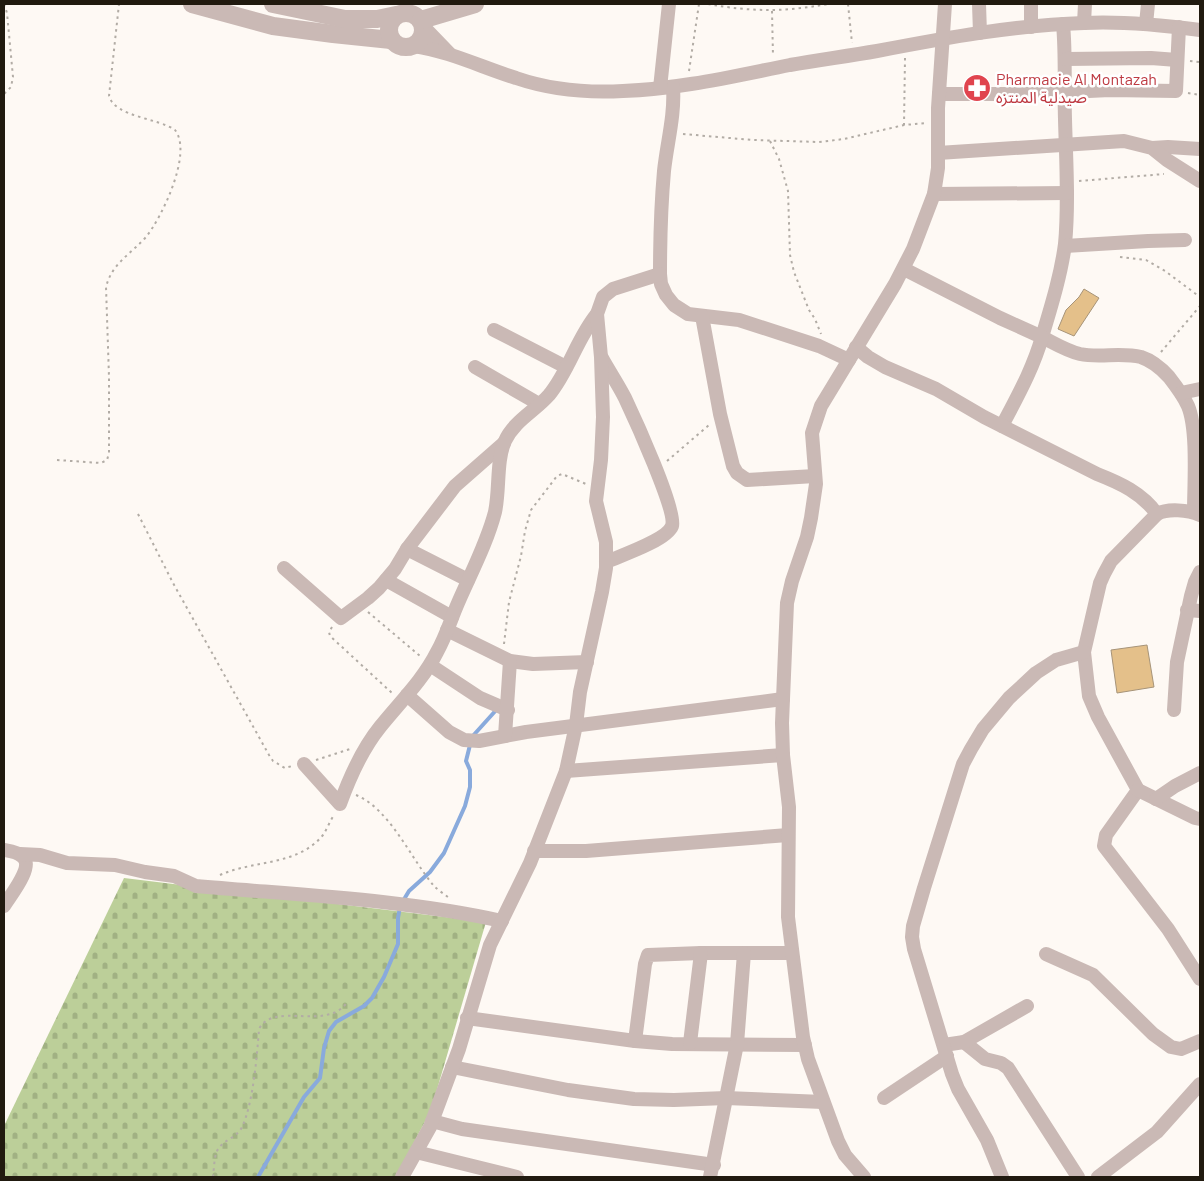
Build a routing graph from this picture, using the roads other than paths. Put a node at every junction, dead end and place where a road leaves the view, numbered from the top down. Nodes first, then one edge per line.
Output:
1 (192, 4) edge
2 (273, 4) edge
3 (441, 4) edge
4 (475, 4) edge
5 (669, 4) edge
6 (945, 4) edge
7 (979, 4) edge
8 (1031, 4) edge
9 (1085, 4) edge
10 (1148, 4) edge
11 (413, 18) junction
12 (1084, 23) junction
13 (1064, 24) junction
14 (1146, 24) junction
15 (1030, 27) junction
16 (1179, 27) junction
17 (1200, 30) edge
18 (980, 33) junction
19 (944, 38) junction
20 (391, 40) junction
21 (413, 46) junction
22 (450, 54) junction
23 (1066, 60) junction
24 (1177, 60) junction
25 (666, 88) junction
26 (1065, 92) junction
27 (939, 94) junction
28 (1066, 145) junction
29 (1152, 148) junction
30 (1200, 149) edge
31 (938, 152) junction
32 (1200, 181) edge
33 (1066, 187) junction
34 (934, 194) junction
35 (1185, 240) dead end
36 (1065, 246) junction
37 (904, 269) junction
38 (660, 274) junction
39 (597, 314) junction
40 (702, 316) junction
41 (494, 330) dead end
42 (1042, 337) junction
43 (856, 348) junction
44 (601, 358) junction
45 (849, 360) junction
46 (475, 366) dead end
47 (566, 367) junction
48 (1200, 389) edge
49 (1181, 393) junction
50 (539, 404) junction
51 (1002, 426) junction
52 (504, 442) junction
53 (815, 476) junction
54 (1156, 514) junction
55 (1197, 514) edge
56 (407, 549) junction
57 (606, 562) junction
58 (284, 568) dead end
59 (1200, 572) edge
60 (386, 580) junction
61 (468, 580) junction
62 (1194, 611) edge
63 (450, 624) junction
64 (1084, 652) junction
65 (508, 660) junction
66 (587, 662) junction
67 (430, 665) junction
68 (404, 699) junction
69 (782, 699) junction
70 (508, 710) junction
71 (1174, 710) dead end
72 (576, 725) junction
73 (505, 736) junction
74 (783, 755) junction
75 (304, 764) road end
76 (566, 771) junction
77 (1200, 773) edge
78 (1138, 790) junction
79 (1156, 799) junction
80 (1200, 819) edge
81 (788, 835) junction
82 (4, 850) edge
83 (534, 851) junction
84 (20, 854) junction
85 (4, 906) edge
86 (502, 922) junction
87 (700, 953) junction
88 (744, 953) junction
89 (792, 953) junction
90 (1046, 954) dead end
91 (1200, 979) edge
92 (1027, 1006) dead end
93 (467, 1018) junction
94 (635, 1041) junction
95 (1200, 1041) edge
96 (964, 1042) junction
97 (690, 1043) junction
98 (737, 1044) junction
99 (805, 1045) junction
100 (945, 1051) junction
101 (452, 1067) junction
102 (1200, 1087) edge
103 (726, 1098) junction
104 (884, 1098) dead end
105 (823, 1102) junction
106 (432, 1120) junction
107 (416, 1152) junction
108 (712, 1171) edge
109 (402, 1177) edge
110 (517, 1177) edge
111 (864, 1177) edge
112 (1002, 1177) edge
113 (1078, 1177) edge
114 (1098, 1177) edge

1 - 20 street
2 - 11 street
3 - 11 street
4 - 11 street
5 - 25 street
6 - 19 street
7 - 18 street
8 - 15 street
9 - 12 street
10 - 14 street
11 - 20 street
11 - 21 street
11 - 22 street
12 - 13 street
12 - 14 street
13 - 15 street
13 - 23 street
14 - 16 street
15 - 18 street
16 - 17 street
16 - 24 street
18 - 19 street
19 - 25 street
19 - 27 street
20 - 21 street
21 - 22 street
22 - 25 street
23 - 24 street
23 - 26 street
24 - 26 street
25 - 38 street
26 - 27 street
26 - 28 street
27 - 31 street
28 - 29 street
28 - 31 street
28 - 33 street
29 - 30 street
29 - 32 street
31 - 34 street
33 - 34 street
33 - 36 street
34 - 37 street
35 - 36 street
36 - 42 street
37 - 42 street
37 - 43 street
38 - 39 street
38 - 40 street
39 - 44 street
39 - 47 street
40 - 45 street
40 - 53 street
41 - 47 street
42 - 49 street
42 - 51 street
43 - 45 street
43 - 51 street
44 - 57 street
44 - 57 street
45 - 53 street
46 - 50 street
47 - 50 street
48 - 49 street
49 - 55 street
50 - 52 street
51 - 54 street
52 - 56 street
52 - 61 street
53 - 69 street
54 - 55 street
54 - 64 street
56 - 60 street
56 - 61 street
57 - 66 street
58 - 60 street
59 - 62 street
60 - 63 street
61 - 63 street
62 - 71 street
63 - 65 street
63 - 67 street
64 - 78 street
64 - 100 street
65 - 66 street
65 - 70 street
66 - 72 street
67 - 68 street
67 - 70 street
68 - 73 street
68 - 75 street
69 - 72 street
69 - 74 street
70 - 73 street
72 - 73 street
72 - 76 street
74 - 76 street
74 - 81 street
76 - 83 street
77 - 79 street
78 - 79 street
78 - 91 street
79 - 80 street
81 - 83 street
81 - 89 street
82 - 84 street
83 - 86 street
84 - 85 street
84 - 86 street
86 - 93 street
87 - 88 street
87 - 94 street
87 - 97 street
88 - 89 street
88 - 98 street
89 - 99 street
90 - 95 street
92 - 96 street
93 - 94 street
93 - 101 street
94 - 97 street
96 - 100 street
96 - 113 street
97 - 98 street
98 - 99 street
98 - 103 street
99 - 105 street
100 - 104 street
100 - 112 street
101 - 103 street
101 - 106 street
102 - 114 street
103 - 105 street
103 - 108 street
105 - 111 street
106 - 107 street
106 - 108 street
107 - 109 street
107 - 110 street

